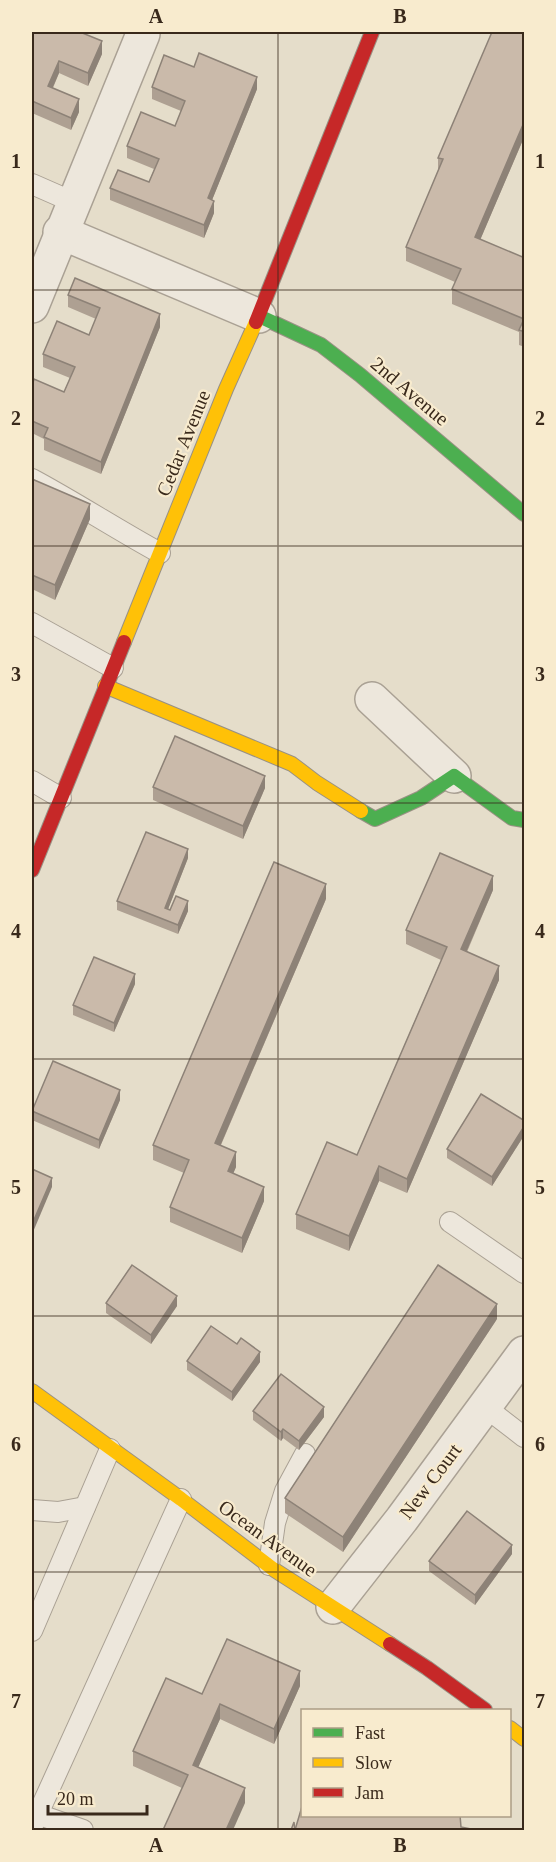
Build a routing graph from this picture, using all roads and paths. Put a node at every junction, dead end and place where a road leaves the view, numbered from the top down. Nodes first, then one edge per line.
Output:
1 (372, 32) edge
2 (143, 34) dead end
3 (32, 184) edge
4 (73, 202) junction
5 (60, 232) junction
6 (32, 306) edge
7 (259, 316) junction
8 (32, 479) edge
9 (525, 514) edge
10 (160, 553) junction
11 (32, 623) edge
12 (109, 677) junction
13 (372, 699) dead end
14 (454, 776) junction
15 (32, 781) edge
16 (61, 798) junction
17 (525, 820) edge
18 (38, 836) edge
19 (32, 870) edge
20 (450, 1222) dead end
21 (525, 1273) edge
22 (525, 1353) edge
23 (32, 1391) edge
24 (485, 1407) junction
25 (525, 1437) edge
26 (110, 1449) junction
27 (305, 1454) dead end
28 (182, 1499) junction
29 (85, 1507) junction
30 (32, 1510) edge
31 (268, 1565) junction
32 (333, 1606) junction
33 (32, 1631) edge
34 (484, 1709) edge
35 (511, 1729) edge
36 (525, 1739) edge
37 (34, 1821) edge
38 (83, 1830) edge

1 - 7 main road, Cedar Avenue
2 - 4 street
3 - 4 lane
4 - 5 street
5 - 6 street
5 - 7 street
7 - 9 main road, 2nd Avenue
7 - 10 main road, Cedar Avenue
8 - 10 lane
10 - 12 main road, Cedar Avenue
11 - 12 lane
12 - 14 main road
12 - 16 main road, Cedar Avenue
13 - 14 street
14 - 17 main road
15 - 16 lane
16 - 18 main road, Cedar Avenue
18 - 19 main road, Cedar Avenue
20 - 21 lane
22 - 24 street, New Court
23 - 26 main road, Ocean Avenue
24 - 25 lane
24 - 32 street, New Court
26 - 28 main road, Ocean Avenue
26 - 29 lane
27 - 31 lane
28 - 31 main road, Ocean Avenue
28 - 37 lane
29 - 30 lane
29 - 33 lane
31 - 32 main road, Ocean Avenue
32 - 34 main road, Ocean Avenue
35 - 36 main road
37 - 38 lane

